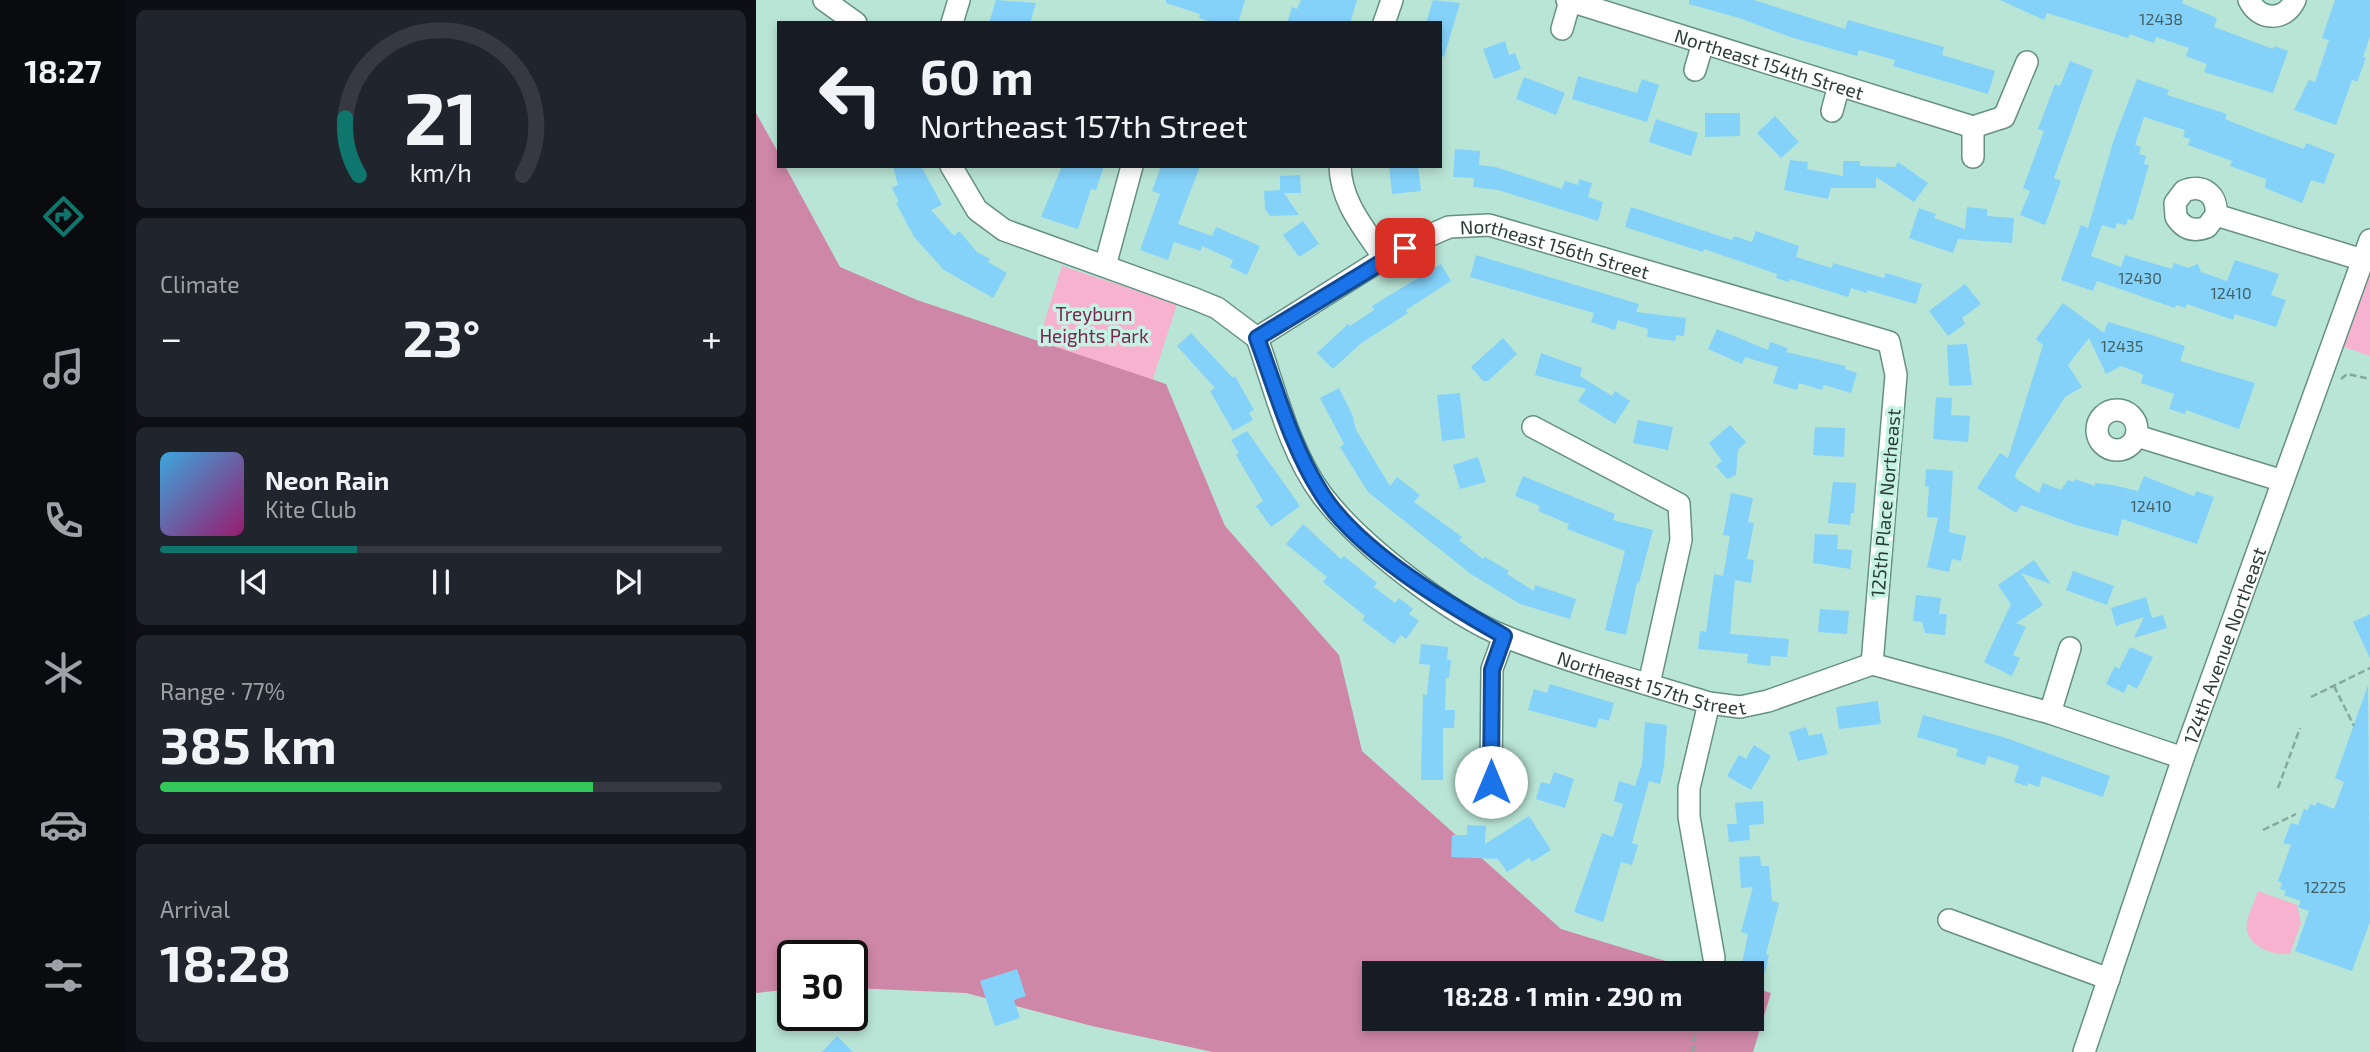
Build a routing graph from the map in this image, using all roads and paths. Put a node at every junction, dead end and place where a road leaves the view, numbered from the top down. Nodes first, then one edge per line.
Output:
1 (824, 0) edge
2 (959, 0) edge
3 (1392, 0) edge
4 (2249, 0) edge
5 (2295, 0) edge
6 (1569, 1) edge
7 (853, 21) edge
8 (953, 21) edge
9 (1385, 21) edge
10 (1562, 29) dead end
11 (1703, 43) junction
12 (2027, 62) dead end
13 (1695, 70) dead end
14 (1839, 85) junction
15 (1832, 111) dead end
16 (1973, 127) junction
17 (1973, 157) dead end
18 (952, 168) edge
19 (1131, 168) edge
20 (1340, 168) edge
21 (2216, 215) dead end
22 (2366, 250) edge
23 (1384, 258) junction
24 (1105, 266) junction
25 (1257, 338) junction
26 (1889, 342) joint
27 (1533, 427) dead end
28 (2137, 436) dead end
29 (2283, 481) junction
30 (1504, 636) junction
31 (2070, 648) dead end
32 (1872, 664) junction
33 (2370, 668) edge
34 (1649, 684) junction
35 (2334, 686) junction
36 (2311, 697) dead end
37 (1709, 703) junction
38 (2050, 713) junction
39 (2354, 726) dead end
40 (2300, 728) dead end
41 (2183, 758) junction
42 (1491, 782) dead end
43 (2278, 788) dead end
44 (2296, 814) dead end
45 (2263, 830) dead end
46 (1949, 920) dead end
47 (1714, 958) dead end
48 (2109, 979) junction
49 (1695, 1031) edge
50 (1693, 1052) edge
51 (2084, 1052) edge

1 - 7 street
2 - 8 street
3 - 9 street
4 - 5 street
6 - 10 street
6 - 11 street, Northeast 154th Street
11 - 13 street
11 - 14 street, Northeast 154th Street
12 - 16 street
14 - 15 street
14 - 16 street, Northeast 154th Street
16 - 17 street
18 - 24 street
19 - 24 street
20 - 23 street
21 - 22 street
22 - 29 street, 124th Avenue Northeast
23 - 25 street, Northeast 156th Street
23 - 26 street, Northeast 156th Street
24 - 25 street
25 - 30 street, Northeast 157th Street
26 - 32 street, 125th Place Northeast
27 - 34 street
28 - 29 street
29 - 41 street, 124th Avenue Northeast
30 - 34 street, Northeast 157th Street
30 - 42 street
31 - 38 street
32 - 37 street, Northeast 157th Street
32 - 38 street
33 - 35 path
34 - 37 street, Northeast 157th Street
35 - 36 path
35 - 39 path
37 - 47 street
38 - 41 street
40 - 43 path
41 - 48 street, 124th Avenue Northeast
44 - 45 path
46 - 48 street
48 - 51 street, 124th Avenue Northeast
49 - 50 path

